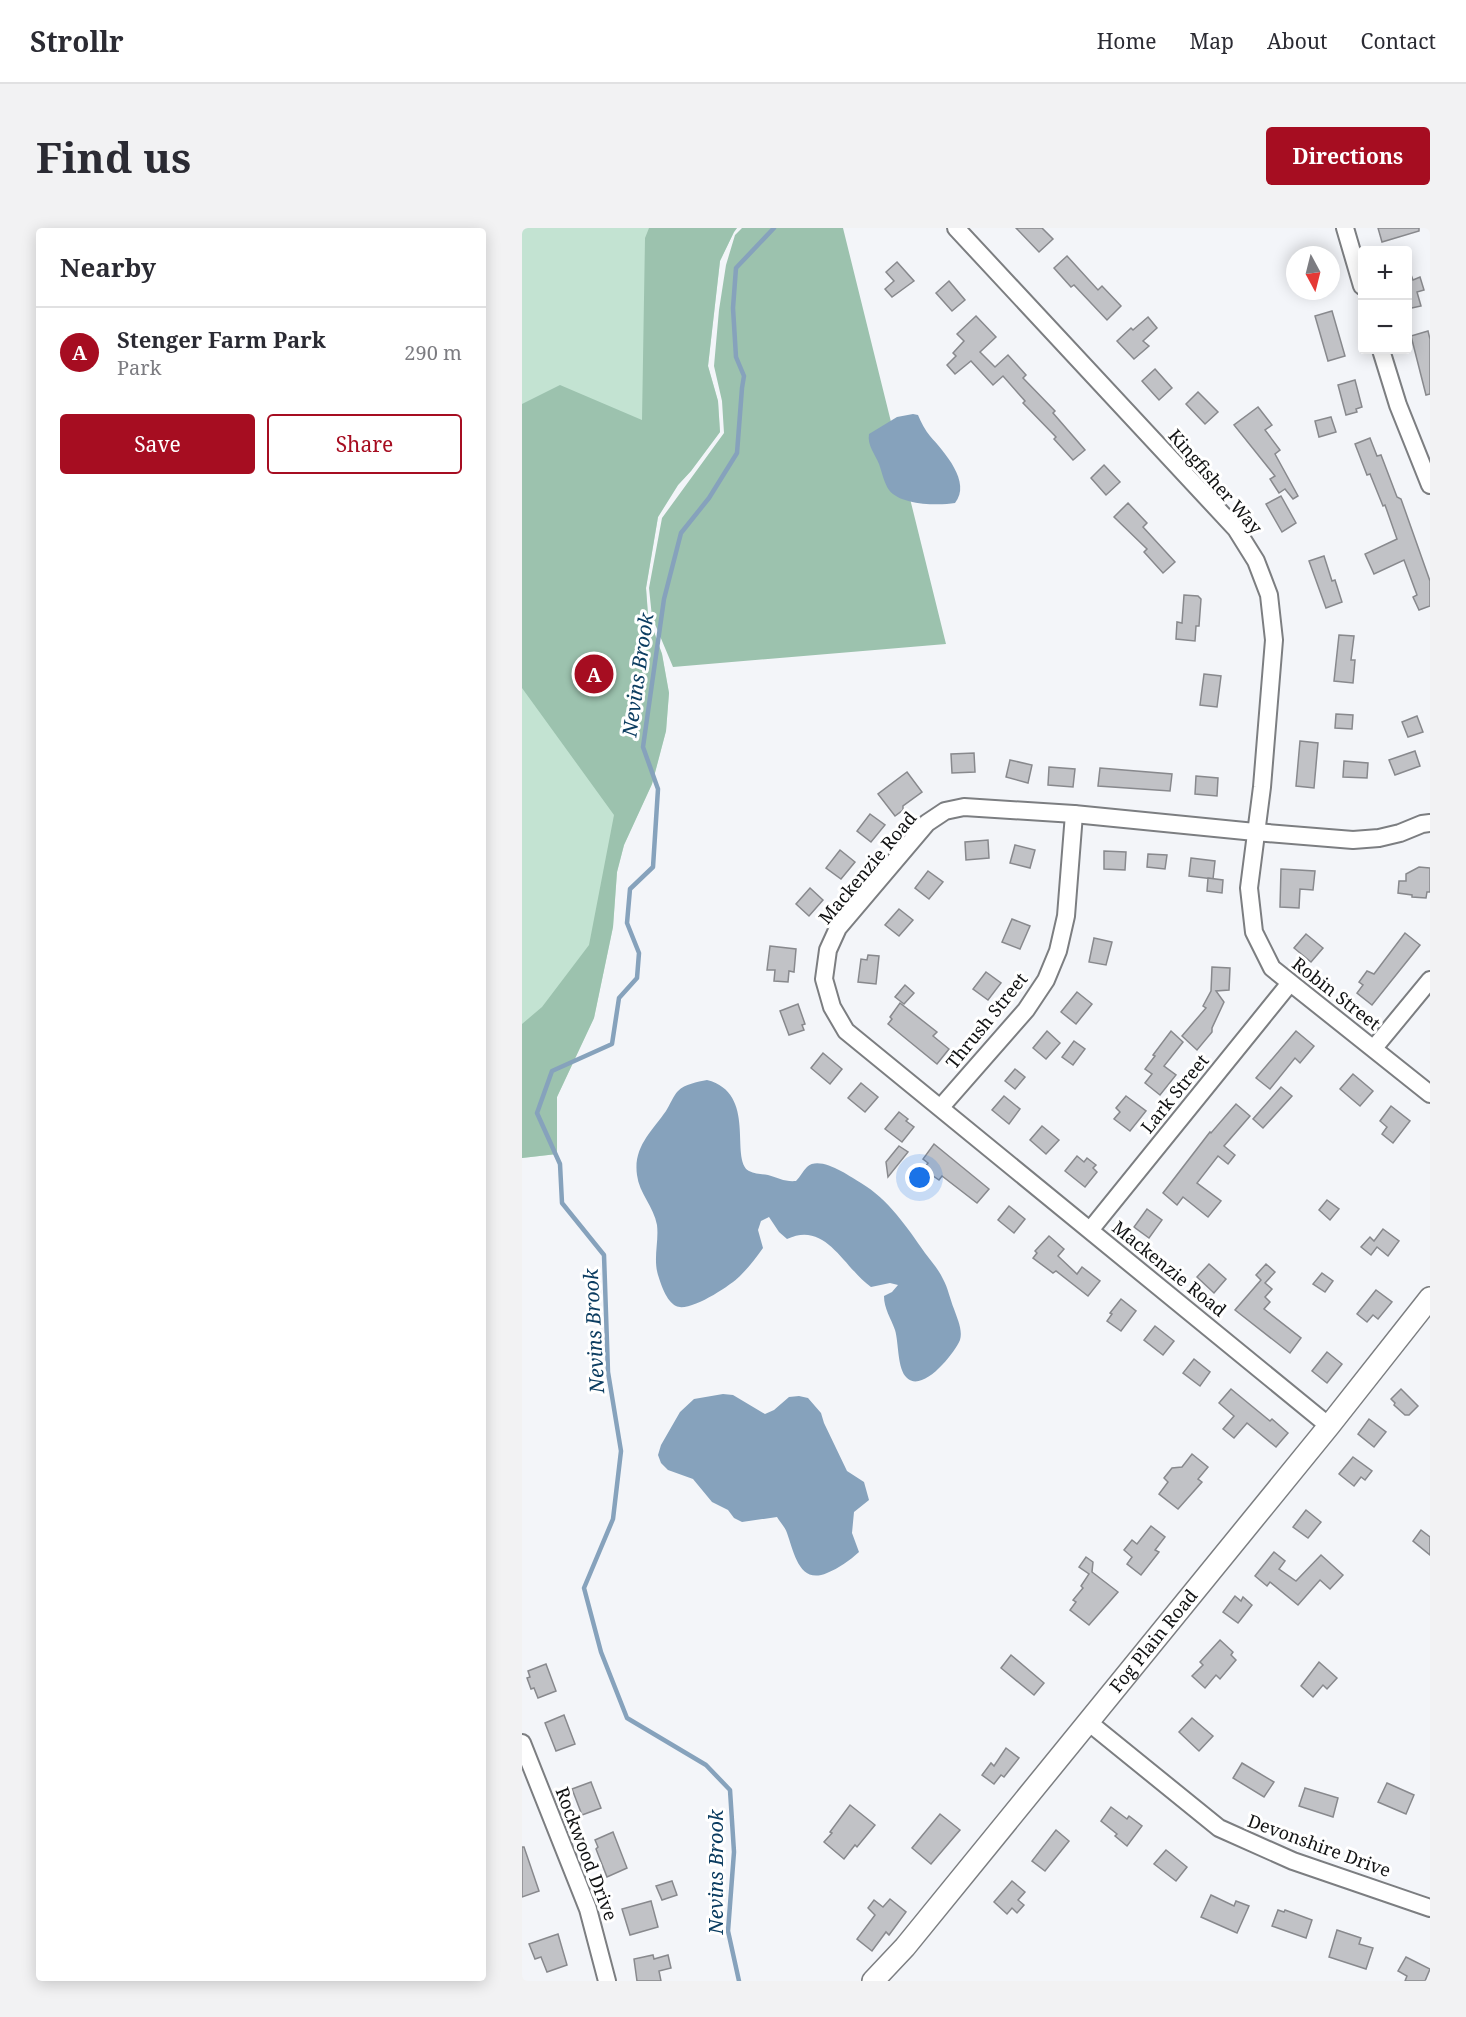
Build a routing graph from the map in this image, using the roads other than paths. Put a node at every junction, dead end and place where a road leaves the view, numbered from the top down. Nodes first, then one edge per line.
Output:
1 (956, 228) edge
2 (1345, 228) edge
3 (1358, 272) edge
4 (1382, 354) edge
5 (1430, 485) edge
6 (1074, 814) junction
7 (1430, 823) edge
8 (1255, 832) junction
9 (1430, 980) edge
10 (1290, 983) junction
11 (1374, 1048) junction
12 (1430, 1094) edge
13 (941, 1107) junction
14 (1091, 1229) junction
15 (1430, 1298) edge
16 (1329, 1426) junction
17 (1087, 1721) junction
18 (522, 1743) edge
19 (1430, 1908) edge
20 (607, 1981) edge
21 (873, 1981) edge

1 - 8 street, Kingfisher Way
2 - 3 street
4 - 5 street
6 - 8 street, Mackenzie Road
6 - 13 street, Thrush Street
6 - 13 street, Mackenzie Road
7 - 8 street, Mackenzie Road
8 - 10 street, Robin Street
9 - 11 street
10 - 11 street, Robin Street
10 - 14 street, Lark Street
11 - 12 street, Robin Street
13 - 14 street, Mackenzie Road
14 - 16 street, Mackenzie Road
15 - 16 street, Fog Plain Road
16 - 17 street, Fog Plain Road
17 - 19 street, Devonshire Drive
17 - 21 street, Fog Plain Road
18 - 20 street, Rockwood Drive

